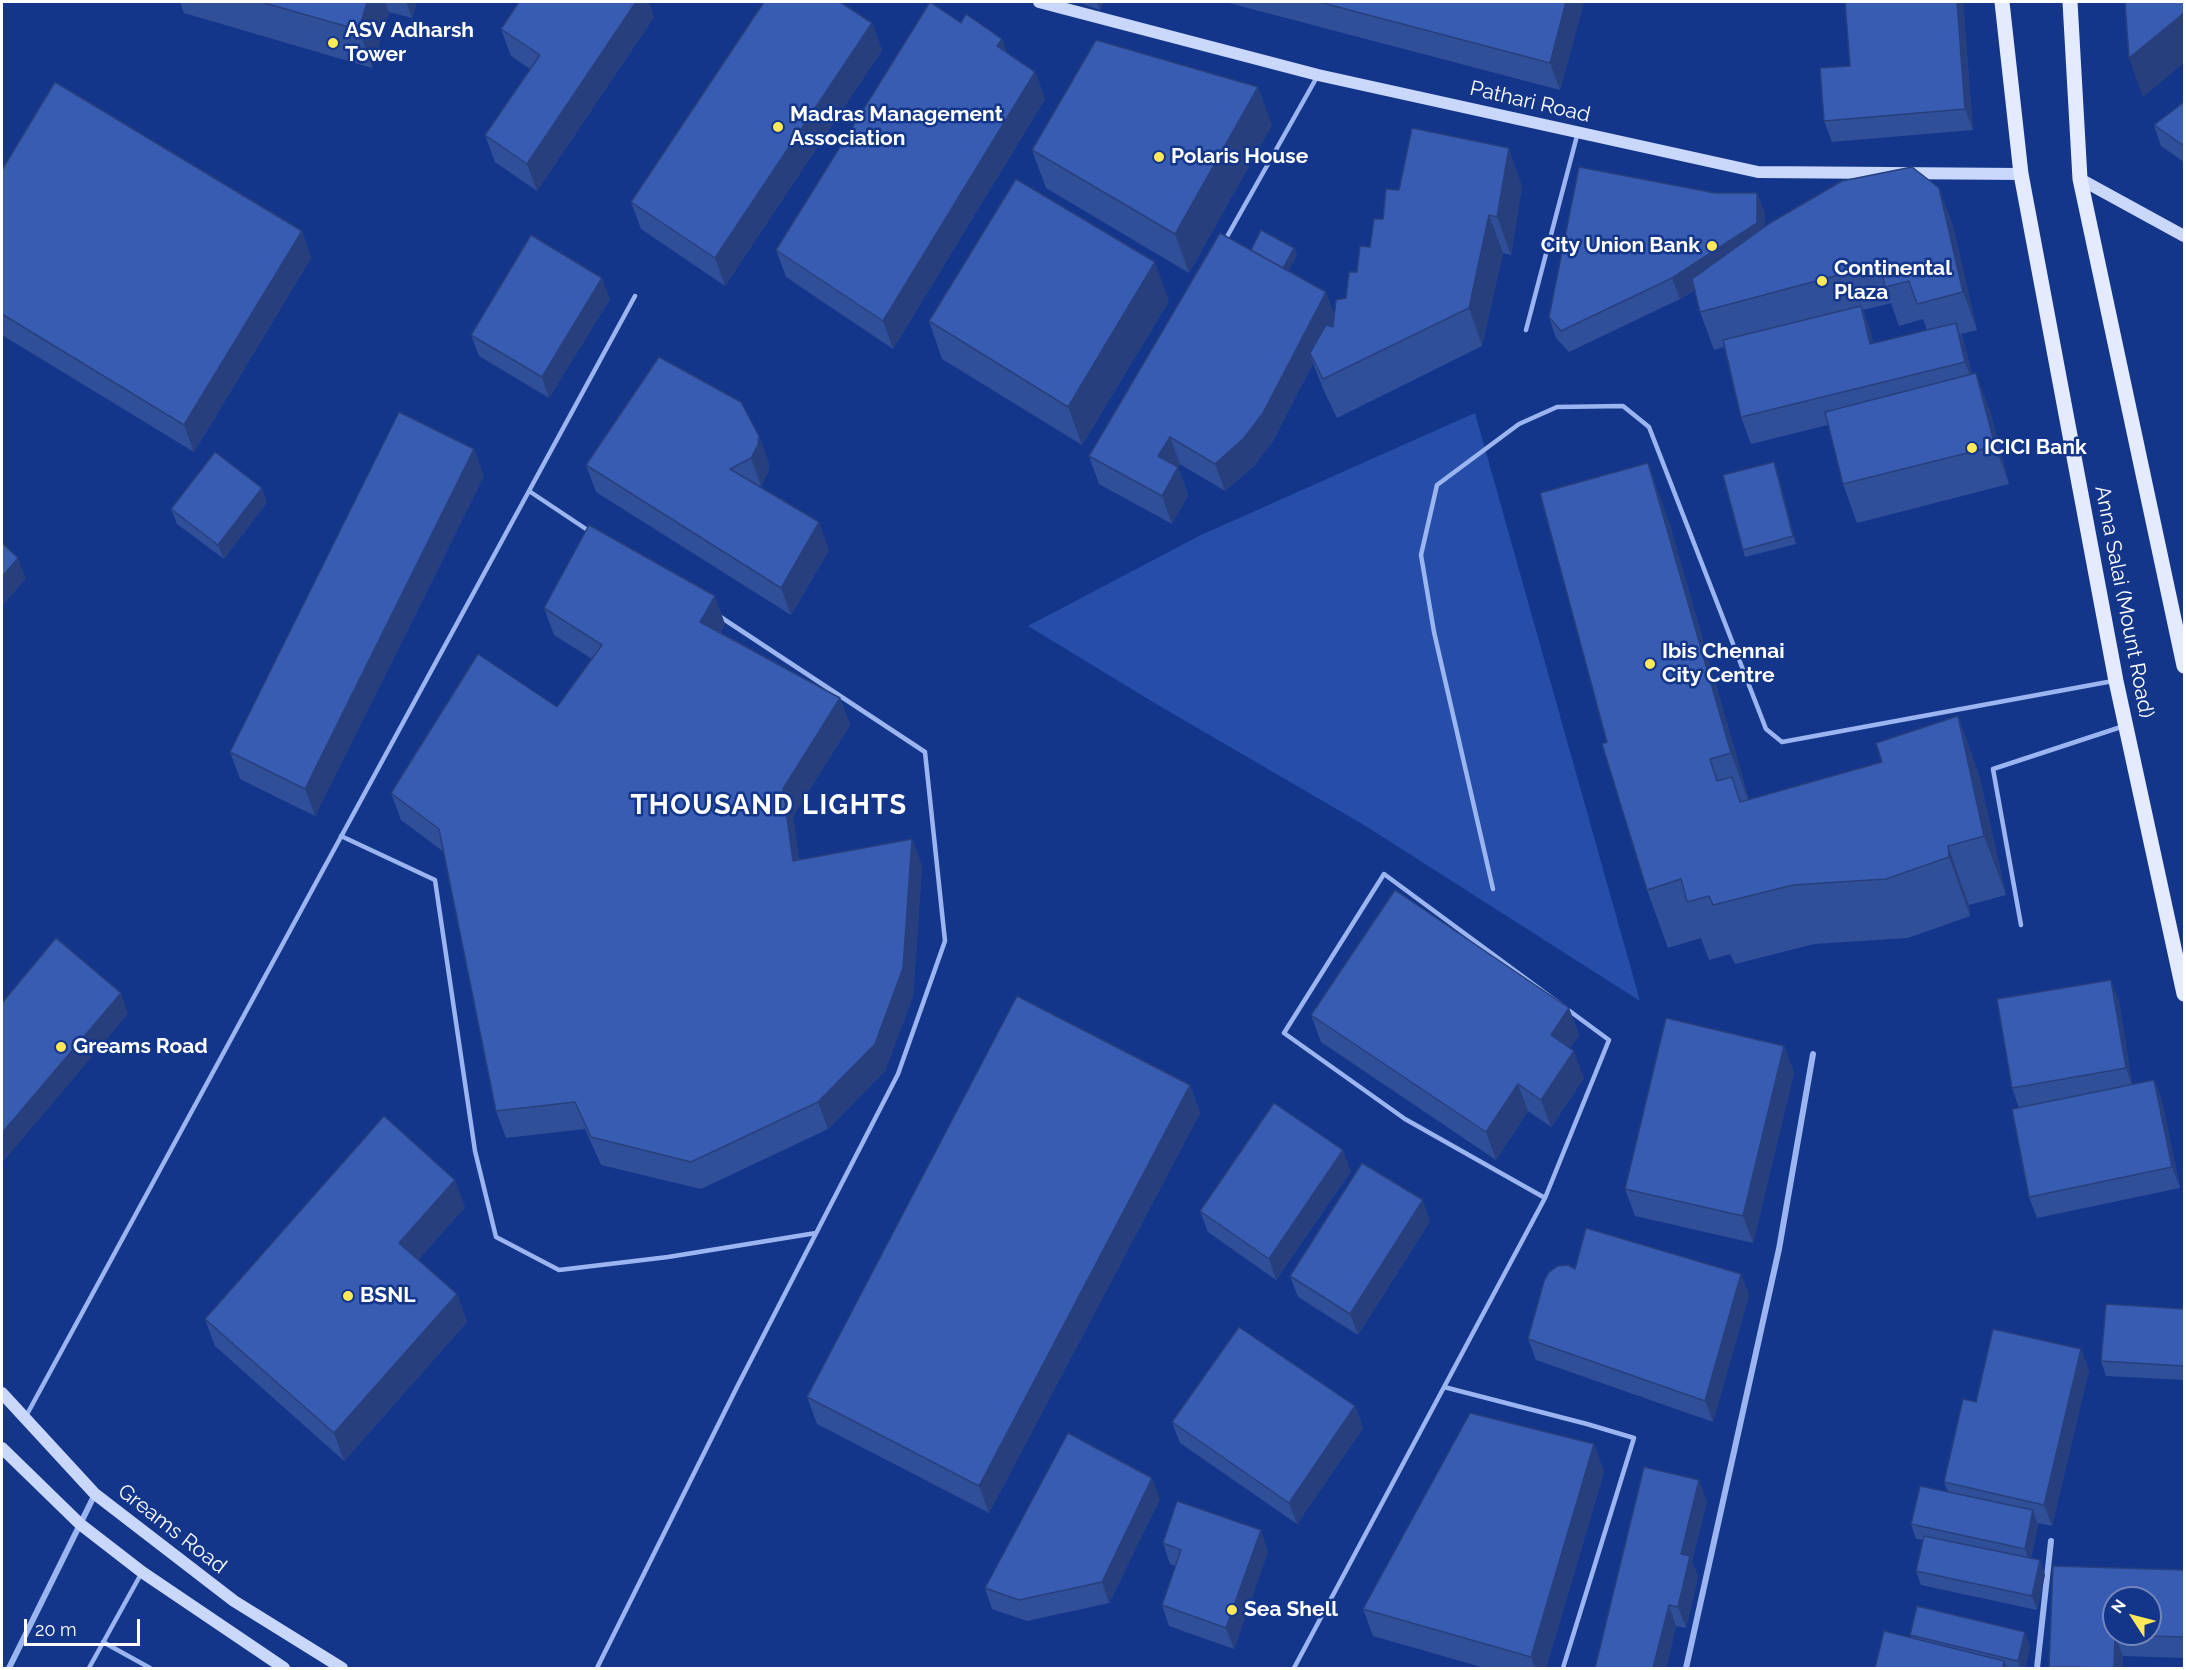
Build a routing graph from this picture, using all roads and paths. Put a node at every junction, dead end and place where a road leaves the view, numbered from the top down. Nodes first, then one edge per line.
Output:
1 (1039, 2) edge
2 (2002, 2) edge
3 (2070, 2) edge
4 (1318, 75) junction
5 (1578, 132) junction
6 (2021, 174) junction
7 (2080, 179) junction
8 (2184, 236) edge
9 (1218, 253) edge
10 (635, 296) dead end
11 (1526, 330) dead end
12 (529, 491) junction
13 (598, 537) edge
14 (717, 615) edge
15 (2184, 666) edge
16 (2116, 681) junction
17 (2126, 725) junction
18 (341, 836) junction
19 (1493, 889) dead end
20 (2021, 925) dead end
21 (2184, 994) edge
22 (1813, 1054) dead end
23 (1545, 1198) junction
24 (816, 1233) junction
25 (1444, 1387) junction
26 (2, 1393) edge
27 (26, 1418) junction
28 (2, 1448) edge
29 (95, 1494) junction
30 (80, 1524) junction
31 (2051, 1540) dead end
32 (142, 1572) junction
33 (104, 1642) junction
34 (9, 1668) edge
35 (89, 1668) edge
36 (150, 1668) edge
37 (284, 1668) edge
38 (342, 1668) edge
39 (597, 1668) edge
40 (1294, 1668) edge
41 (1563, 1668) edge
42 (1686, 1668) edge
43 (2037, 1668) edge

1 - 4 street, Pathari Road
2 - 6 main road, Anna Salai (Mount Road)
3 - 7 main road, Anna Salai (Mount Road)
4 - 5 street, Pathari Road
4 - 9 lane
5 - 6 street, Pathari Road
5 - 11 lane
6 - 16 main road, Anna Salai (Mount Road)
7 - 8 street
7 - 15 main road, Anna Salai (Mount Road)
10 - 12 lane
12 - 13 lane
12 - 18 lane
14 - 24 lane
16 - 17 main road, Anna Salai (Mount Road)
16 - 19 lane
17 - 20 lane
17 - 21 main road, Anna Salai (Mount Road)
18 - 24 lane
18 - 27 lane
22 - 42 street
23 - 23 lane
23 - 25 lane
24 - 39 lane
25 - 40 lane
25 - 41 lane
26 - 27 street, Greams Road
27 - 29 street, Greams Road
28 - 30 street
29 - 30 street
29 - 38 street, Greams Road
30 - 32 street
30 - 34 street
31 - 43 street
32 - 33 lane
32 - 37 street
33 - 35 lane
33 - 36 lane

